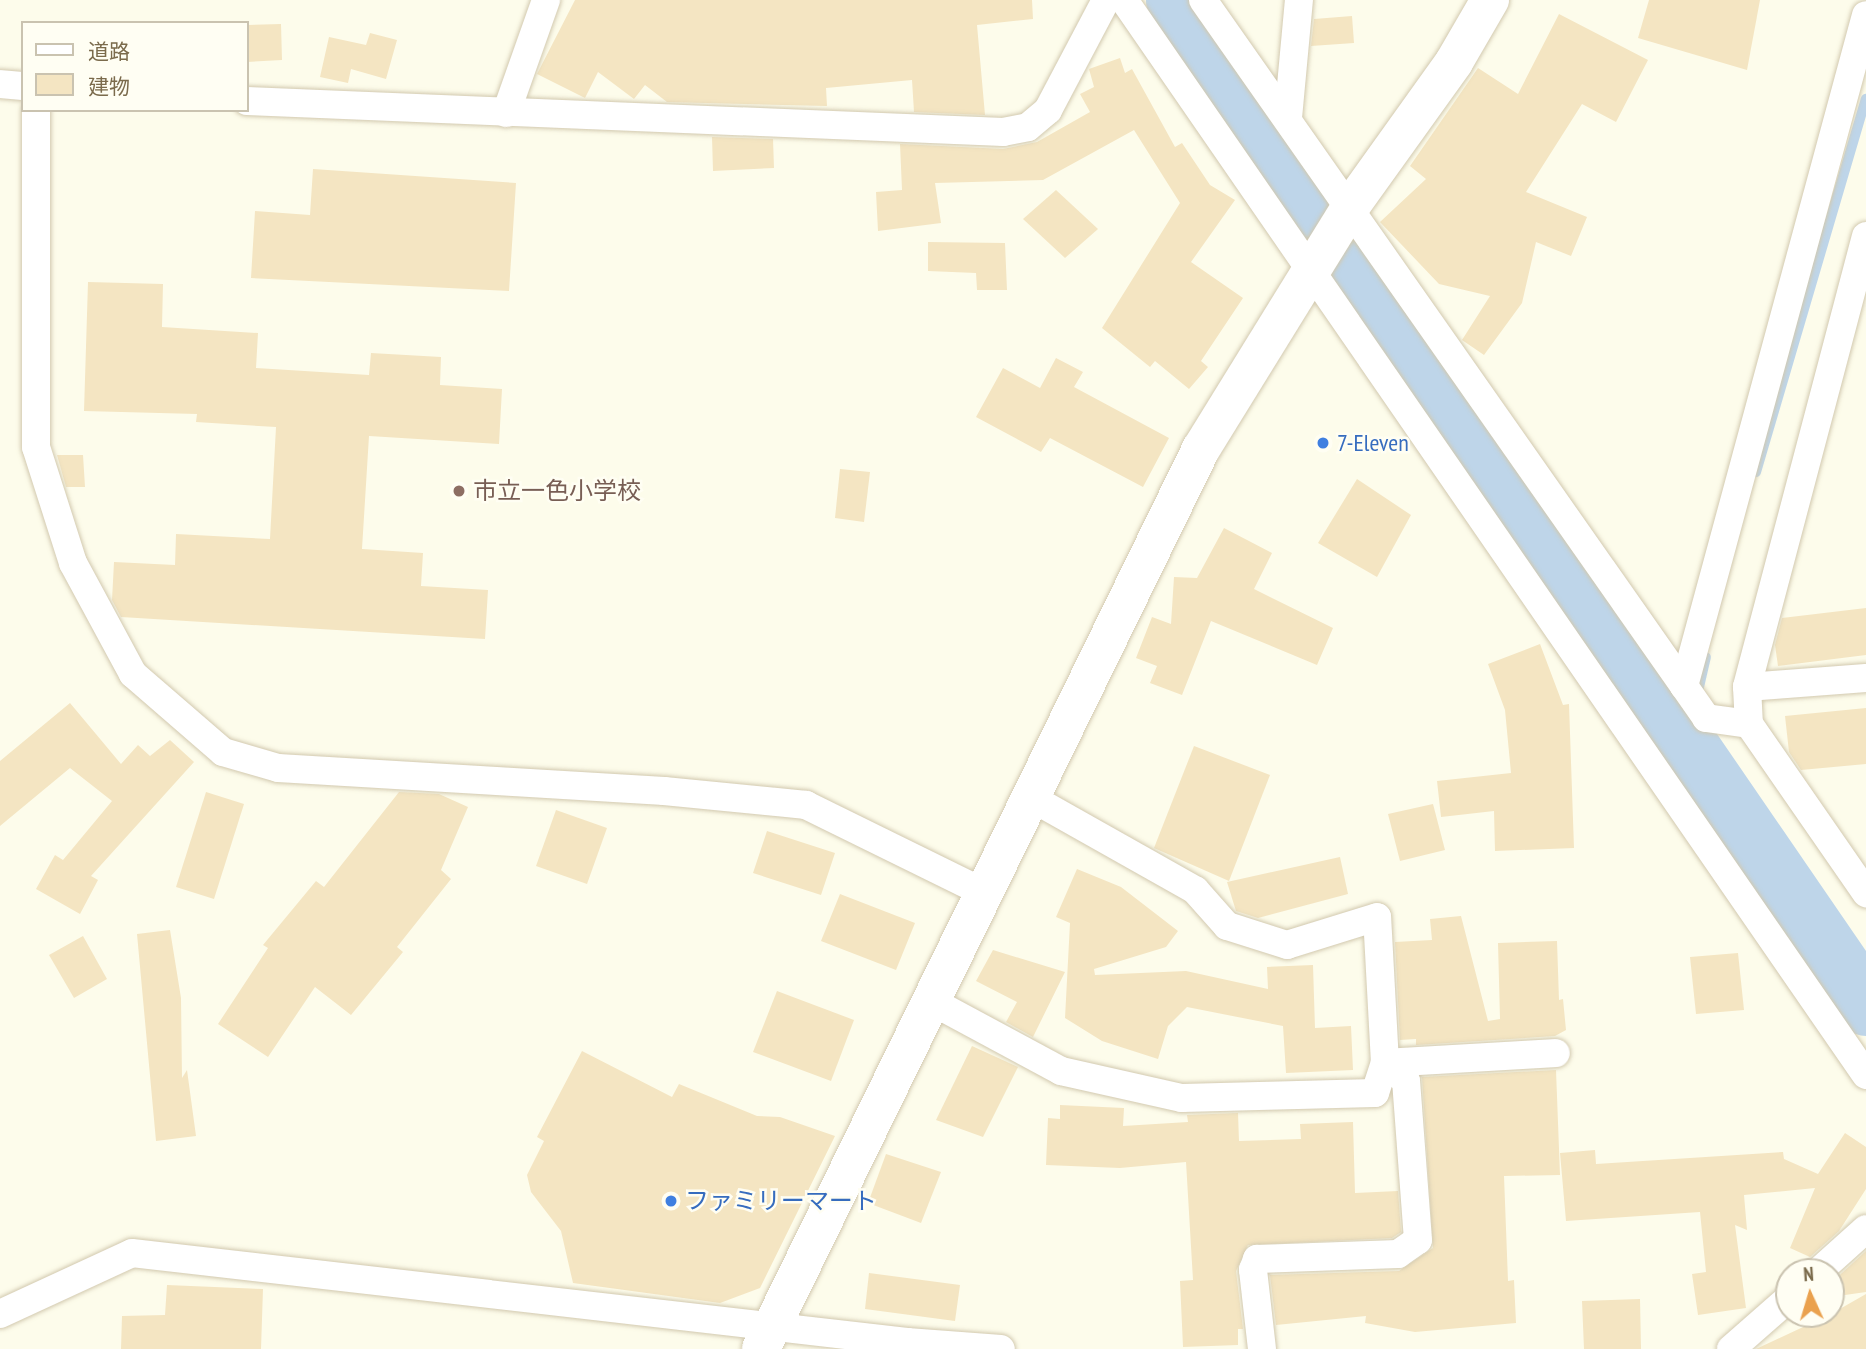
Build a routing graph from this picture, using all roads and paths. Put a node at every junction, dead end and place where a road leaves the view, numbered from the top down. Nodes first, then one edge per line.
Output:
1 (546, 0) edge
2 (1106, 0) edge
3 (1124, 0) edge
4 (1203, 0) edge
5 (1299, 0) edge
6 (1490, 0) edge
7 (1866, 15) edge
8 (0, 84) edge
9 (21, 86) edge
10 (248, 100) edge
11 (36, 112) edge
12 (506, 113) junction
13 (1287, 118) junction
14 (1351, 206) junction
15 (1866, 236) edge
16 (1312, 269) junction
17 (1866, 678) edge
18 (1747, 687) junction
19 (1686, 688) junction
20 (1749, 724) junction
21 (1032, 798) junction
22 (1866, 893) edge
23 (987, 894) junction
24 (933, 1002) junction
25 (1556, 1052) dead end
26 (1385, 1063) junction
27 (1866, 1075) edge
28 (1866, 1229) edge
29 (1834, 1258) edge
30 (1775, 1310) edge
31 (0, 1314) edge
32 (765, 1339) edge
33 (906, 1346) edge
34 (1001, 1349) edge
35 (1262, 1349) edge
36 (1731, 1349) edge

1 - 12 street
2 - 12 street
3 - 16 street
4 - 13 street
5 - 13 street
6 - 14 street
7 - 19 street
8 - 9 street
10 - 12 street
11 - 23 street
13 - 14 street
14 - 16 street
14 - 19 street
15 - 18 street
16 - 21 street
16 - 27 street
17 - 18 street
18 - 20 street
19 - 20 street
20 - 22 street
21 - 23 street
21 - 26 street
23 - 24 street
24 - 26 street
24 - 32 street
25 - 26 street
26 - 35 street
28 - 29 street
30 - 36 street
31 - 32 street
32 - 33 street
33 - 34 street

